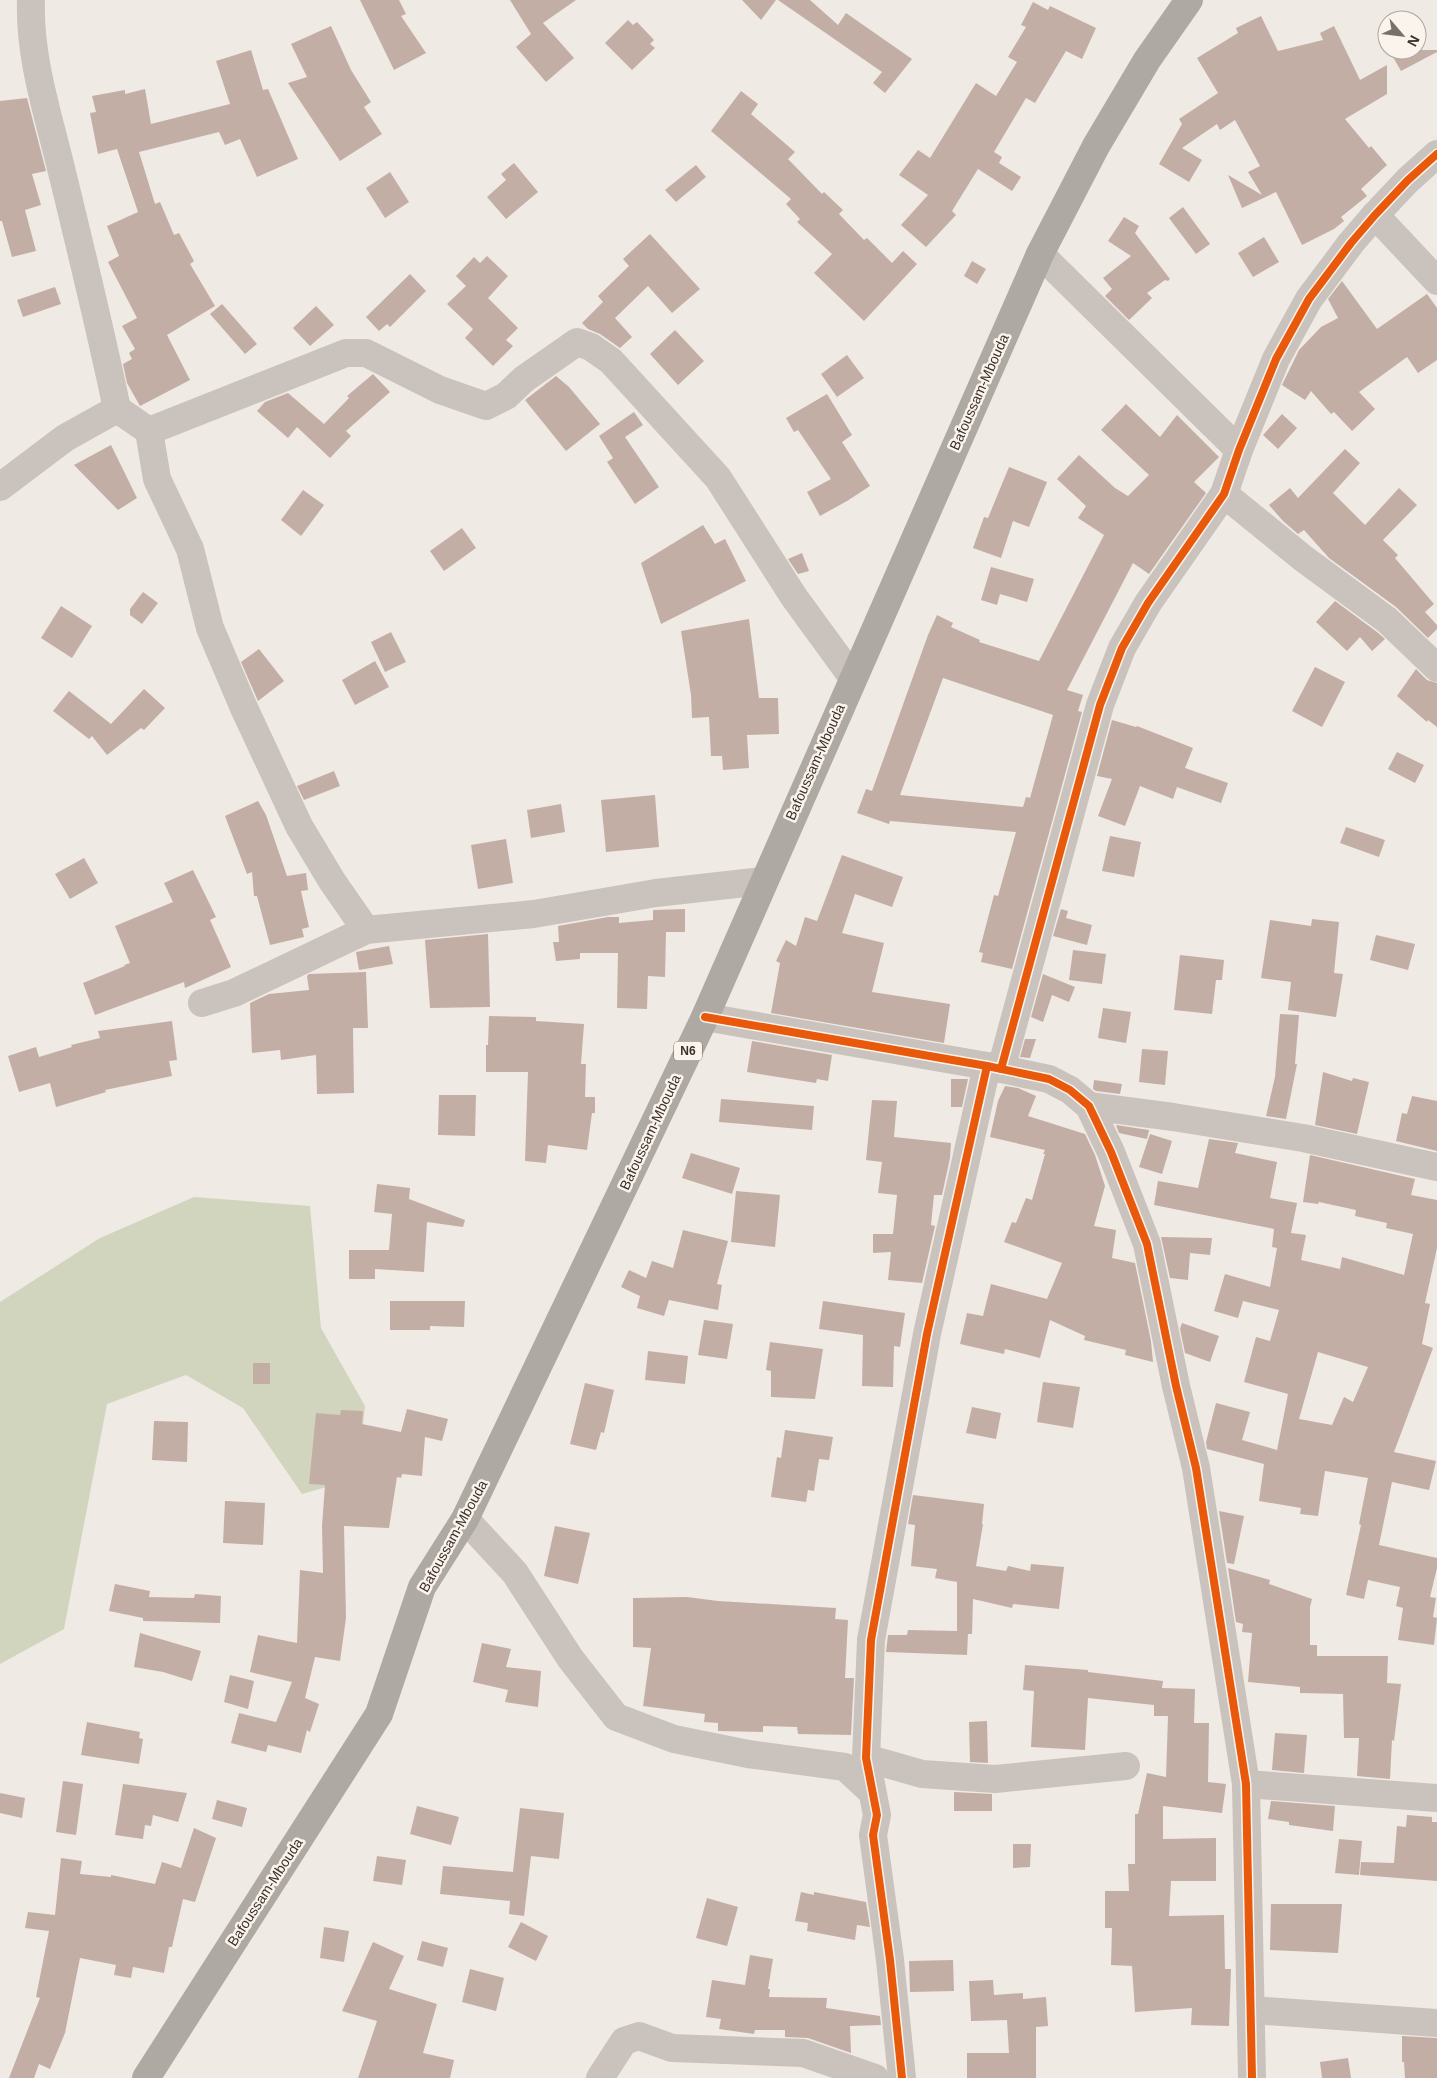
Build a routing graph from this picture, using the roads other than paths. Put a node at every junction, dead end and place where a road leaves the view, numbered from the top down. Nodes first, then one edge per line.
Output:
1 (31, 0) edge
2 (1189, 0) edge
3 (1437, 154) edge
4 (1375, 215) junction
5 (1040, 254) junction
6 (1437, 281) edge
7 (117, 409) junction
8 (149, 431) junction
9 (1239, 450) junction
10 (0, 486) edge
11 (1224, 494) junction
12 (1437, 668) edge
13 (852, 678) junction
14 (763, 881) junction
15 (366, 930) junction
16 (202, 1003) dead end
17 (704, 1017) junction
18 (994, 1068) junction
19 (1089, 1106) junction
20 (1437, 1167) edge
21 (465, 1519) junction
22 (866, 1758) junction
23 (1126, 1766) dead end
24 (1246, 1784) junction
25 (872, 1792) junction
26 (1437, 1798) edge
27 (1251, 2010) junction
28 (1437, 2023) edge
29 (146, 2078) edge
30 (600, 2078) edge
31 (875, 2078) edge
32 (902, 2078) edge
33 (1252, 2078) edge

1 - 7 street
2 - 5 highway, Bafoussam-Mbouda / N6
3 - 4 street
4 - 6 street
4 - 9 street
5 - 9 street
5 - 13 highway, Bafoussam-Mbouda / N6
7 - 8 street
7 - 10 street
8 - 13 street
8 - 15 street
9 - 11 street
11 - 12 street
11 - 18 street
13 - 14 highway, Bafoussam-Mbouda / N6
14 - 15 street
14 - 17 highway, Bafoussam-Mbouda / N6
15 - 16 street
17 - 18 street
17 - 21 highway, Bafoussam-Mbouda / N6
18 - 19 street
18 - 22 street
19 - 20 street
19 - 24 street
21 - 25 street
21 - 29 highway, Bafoussam-Mbouda / N6
22 - 23 street
22 - 25 street
24 - 26 street
24 - 27 street
25 - 32 street
27 - 28 street
27 - 33 street
30 - 31 street

